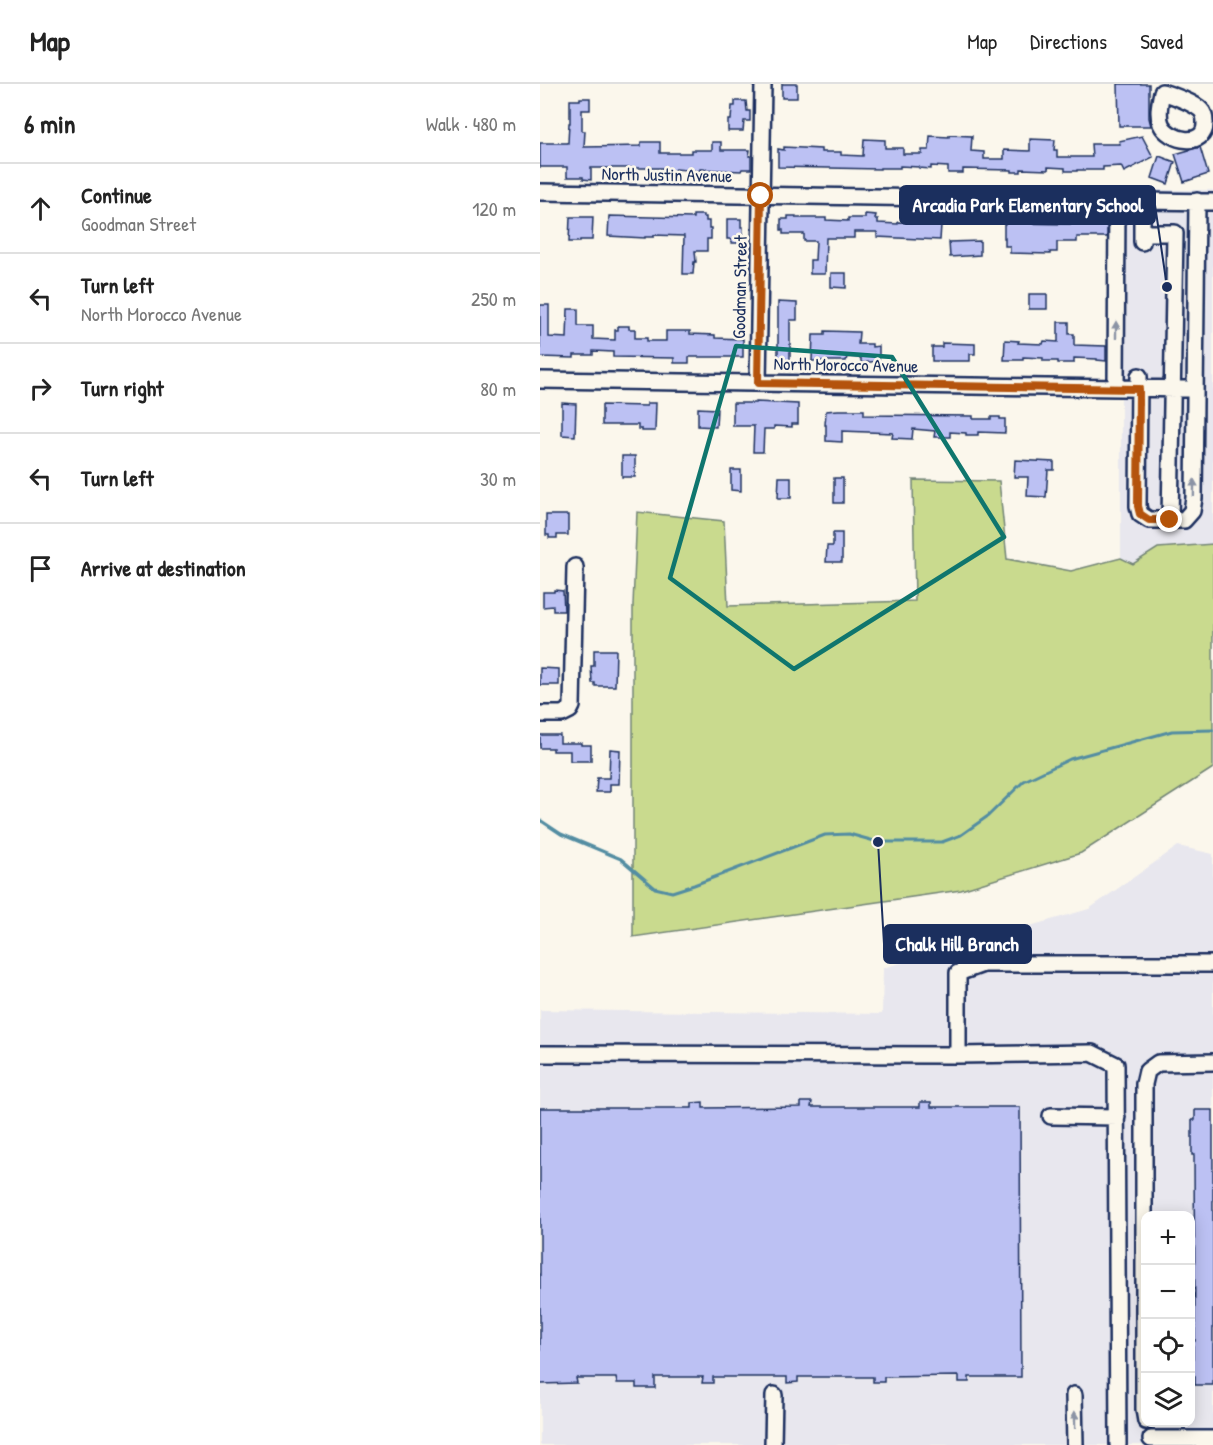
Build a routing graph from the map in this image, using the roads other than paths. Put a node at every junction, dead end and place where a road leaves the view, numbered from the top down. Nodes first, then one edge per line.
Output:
1 (763, 84) edge
2 (540, 192) edge
3 (761, 196) junction
4 (1118, 200) junction
5 (1142, 201) junction
6 (1197, 201) junction
7 (1213, 202) edge
8 (540, 380) edge
9 (758, 383) junction
10 (1139, 383) junction
11 (1116, 388) junction
12 (1172, 389) junction
13 (1196, 390) junction
14 (1170, 520) junction
15 (575, 567) dead end
16 (540, 714) edge
17 (1213, 964) edge
18 (540, 1054) edge
19 (957, 1055) junction
20 (1213, 1062) edge
21 (1051, 1116) dead end
22 (1117, 1117) junction
23 (1144, 1373) edge
24 (774, 1395) dead end
25 (1074, 1395) dead end
26 (1148, 1427) edge
27 (1213, 1438) edge
28 (1153, 1442) edge
29 (773, 1445) edge
30 (1075, 1445) edge
31 (1118, 1445) edge

1 - 3 street, Goodman Street
2 - 3 street, North Justin Avenue
3 - 4 street, North Justin Avenue
3 - 9 street, Goodman Street
4 - 5 street, North Justin Avenue
11 -> 4 street
5 - 6 street, North Justin Avenue
5 - 12 street
6 - 7 street, North Justin Avenue
6 - 13 street
8 - 9 street, North Morocco Avenue
9 - 11 street, North Morocco Avenue
10 - 11 street, North Morocco Avenue
10 - 12 street, North Morocco Avenue
10 - 14 street
12 - 13 street, North Morocco Avenue
12 - 14 street
14 -> 13 street
15 - 16 street
17 - 19 street
18 - 19 street
19 - 22 street
20 - 23 street
21 - 22 street
22 - 31 street
24 - 29 street
30 -> 25 street
26 - 28 street
27 - 28 street

